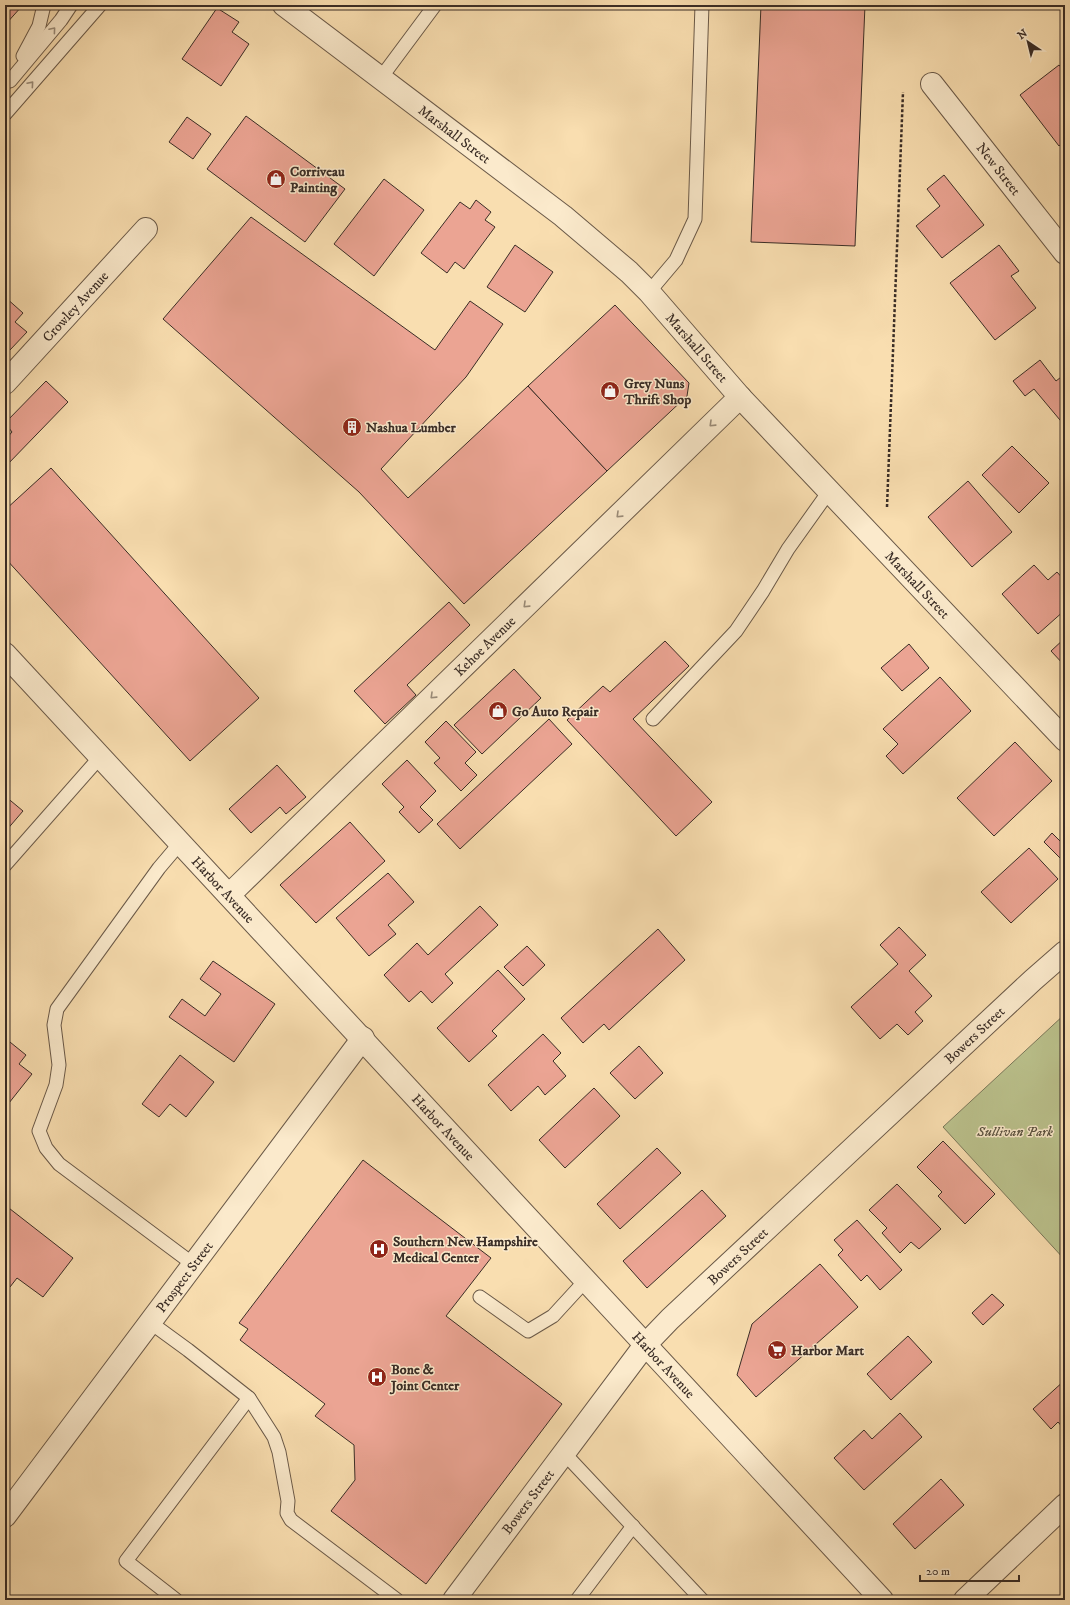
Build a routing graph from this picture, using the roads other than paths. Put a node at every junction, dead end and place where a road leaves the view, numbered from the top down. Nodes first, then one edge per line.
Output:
1 (44, 5) edge
2 (71, 5) edge
3 (100, 5) edge
4 (284, 5) edge
5 (435, 5) edge
6 (702, 5) edge
7 (380, 79) junction
8 (932, 84) dead end
9 (7, 85) edge
10 (5, 114) edge
11 (146, 229) dead end
12 (1065, 253) edge
13 (649, 292) junction
14 (5, 384) edge
15 (740, 397) junction
16 (830, 490) junction
17 (5, 654) edge
18 (653, 719) dead end
19 (1065, 740) edge
20 (100, 756) junction
21 (181, 842) junction
22 (5, 865) edge
23 (229, 895) junction
24 (1065, 952) edge
25 (363, 1038) junction
26 (193, 1264) junction
27 (586, 1280) junction
28 (480, 1297) dead end
29 (150, 1323) junction
30 (645, 1345) junction
31 (249, 1398) junction
32 (564, 1453) junction
33 (1065, 1506) edge
34 (5, 1516) edge
35 (633, 1526) junction
36 (176, 1600) edge
37 (397, 1600) edge
38 (454, 1600) edge
39 (577, 1600) edge
40 (702, 1600) edge
41 (882, 1600) edge
42 (965, 1600) edge

1 - 9 lane
9 -> 2 lane
10 -> 3 lane
4 - 7 street, Marshall Street
5 - 7 lane
6 - 13 lane
7 - 13 street, Marshall Street
8 - 12 street, New Street
11 - 14 street, Crowley Avenue
13 - 15 street, Marshall Street
15 - 16 street, Marshall Street
15 -> 23 street, Kehoe Avenue
16 - 18 lane
16 - 19 street, Marshall Street
17 - 20 street, Harbor Avenue
20 - 21 street, Harbor Avenue
20 - 22 lane
21 - 23 street, Harbor Avenue
21 - 26 lane
23 - 25 street, Harbor Avenue
24 - 30 street, Bowers Street
25 - 26 street, Prospect Street
25 - 27 street, Harbor Avenue
26 - 29 street, Prospect Street
27 - 28 lane
27 - 30 street, Harbor Avenue
29 - 31 lane
29 - 34 street, Prospect Street
30 - 32 street, Bowers Street
30 - 41 street, Harbor Avenue
31 - 36 lane
31 - 37 lane
32 - 35 lane
32 - 38 street, Bowers Street
33 - 42 street
35 - 39 lane
35 - 40 lane

